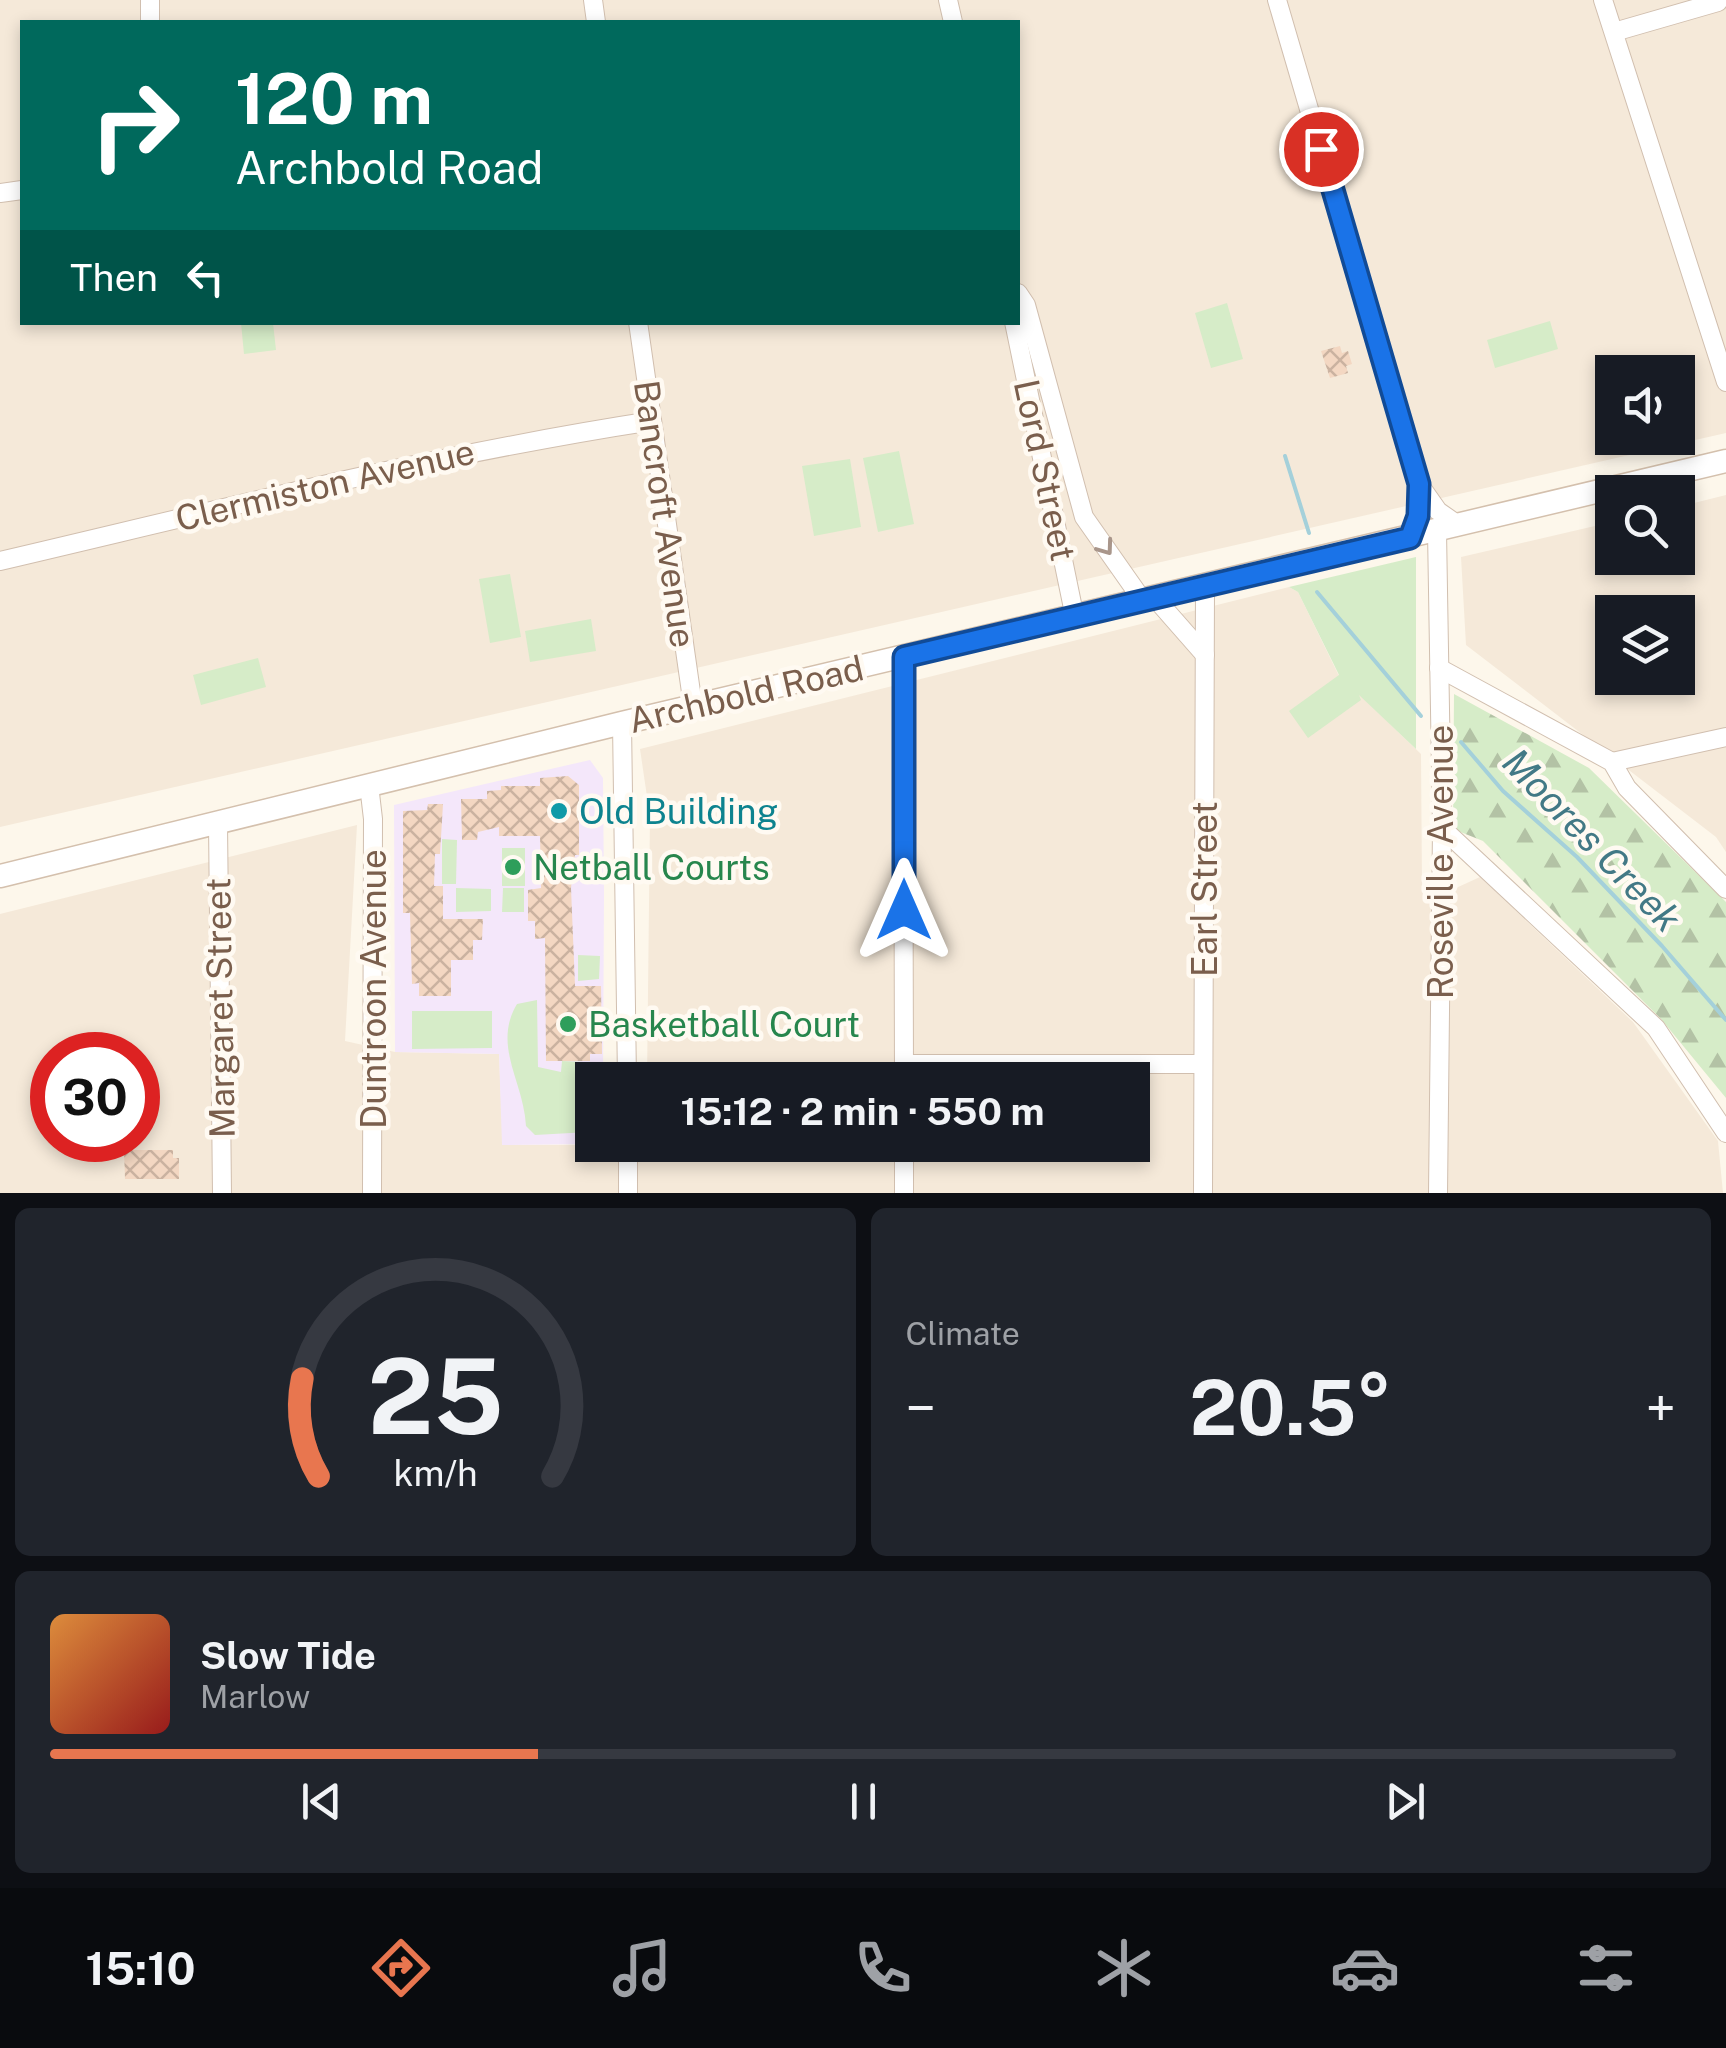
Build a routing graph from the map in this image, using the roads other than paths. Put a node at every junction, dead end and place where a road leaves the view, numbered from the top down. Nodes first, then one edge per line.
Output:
1 (1277, 0) edge
2 (1604, 0) edge
3 (1720, 4) edge
4 (1614, 32) junction
5 (1020, 296) edge
6 (638, 325) edge
7 (1015, 325) edge
8 (1726, 382) edge
9 (652, 421) junction
10 (1726, 461) edge
11 (1419, 484) junction
12 (1447, 528) junction
13 (1410, 538) junction
14 (0, 561) edge
15 (1205, 586) junction
16 (1149, 600) junction
17 (1075, 618) junction
18 (1205, 654) junction
19 (904, 657) junction
20 (1439, 668) junction
21 (692, 706) junction
22 (622, 722) junction
23 (1726, 736) edge
24 (1612, 762) junction
25 (368, 785) junction
26 (218, 823) junction
27 (1442, 828) junction
28 (0, 876) edge
29 (1726, 889) edge
30 (627, 1062) edge
31 (904, 1062) edge
32 (1203, 1064) junction
33 (1150, 1065) edge
34 (1726, 1132) edge
35 (628, 1162) edge
36 (904, 1162) edge
37 (222, 1193) edge
38 (372, 1193) edge
39 (628, 1193) edge
40 (904, 1193) edge
41 (1203, 1193) edge
42 (1438, 1193) edge

1 - 11 street
2 - 4 street
3 - 4 street
4 - 8 street
5 -> 16 street, Lord Street
6 - 9 street, Bancroft Avenue
7 - 17 street, Lord Street
9 - 14 street, Clermiston Avenue
9 - 21 street, Bancroft Avenue
10 - 12 main road, Archbold Road
11 - 12 street
11 - 13 street
12 - 13 main road, Archbold Road
12 - 20 street, Roseville Avenue
13 - 15 main road, Archbold Road
15 - 16 main road, Archbold Road
15 - 18 street, Earl Street
16 - 17 main road, Archbold Road
16 - 18 street, Lord Street
17 - 19 main road, Archbold Road
18 - 32 street, Earl Street
19 - 21 main road, Archbold Road
19 - 31 street
20 - 24 street
20 - 27 street, Roseville Avenue
21 - 22 main road, Archbold Road
22 - 25 main road, Archbold Road
22 - 30 street
23 - 24 street
24 - 29 street
25 - 26 main road, Archbold Road
25 - 38 street, Duntroon Avenue
26 - 28 main road, Archbold Road
26 - 37 street, Margaret Street
27 - 34 street
27 - 42 street, Roseville Avenue
32 - 33 street
32 - 41 street, Earl Street
35 - 39 street
36 - 40 street

